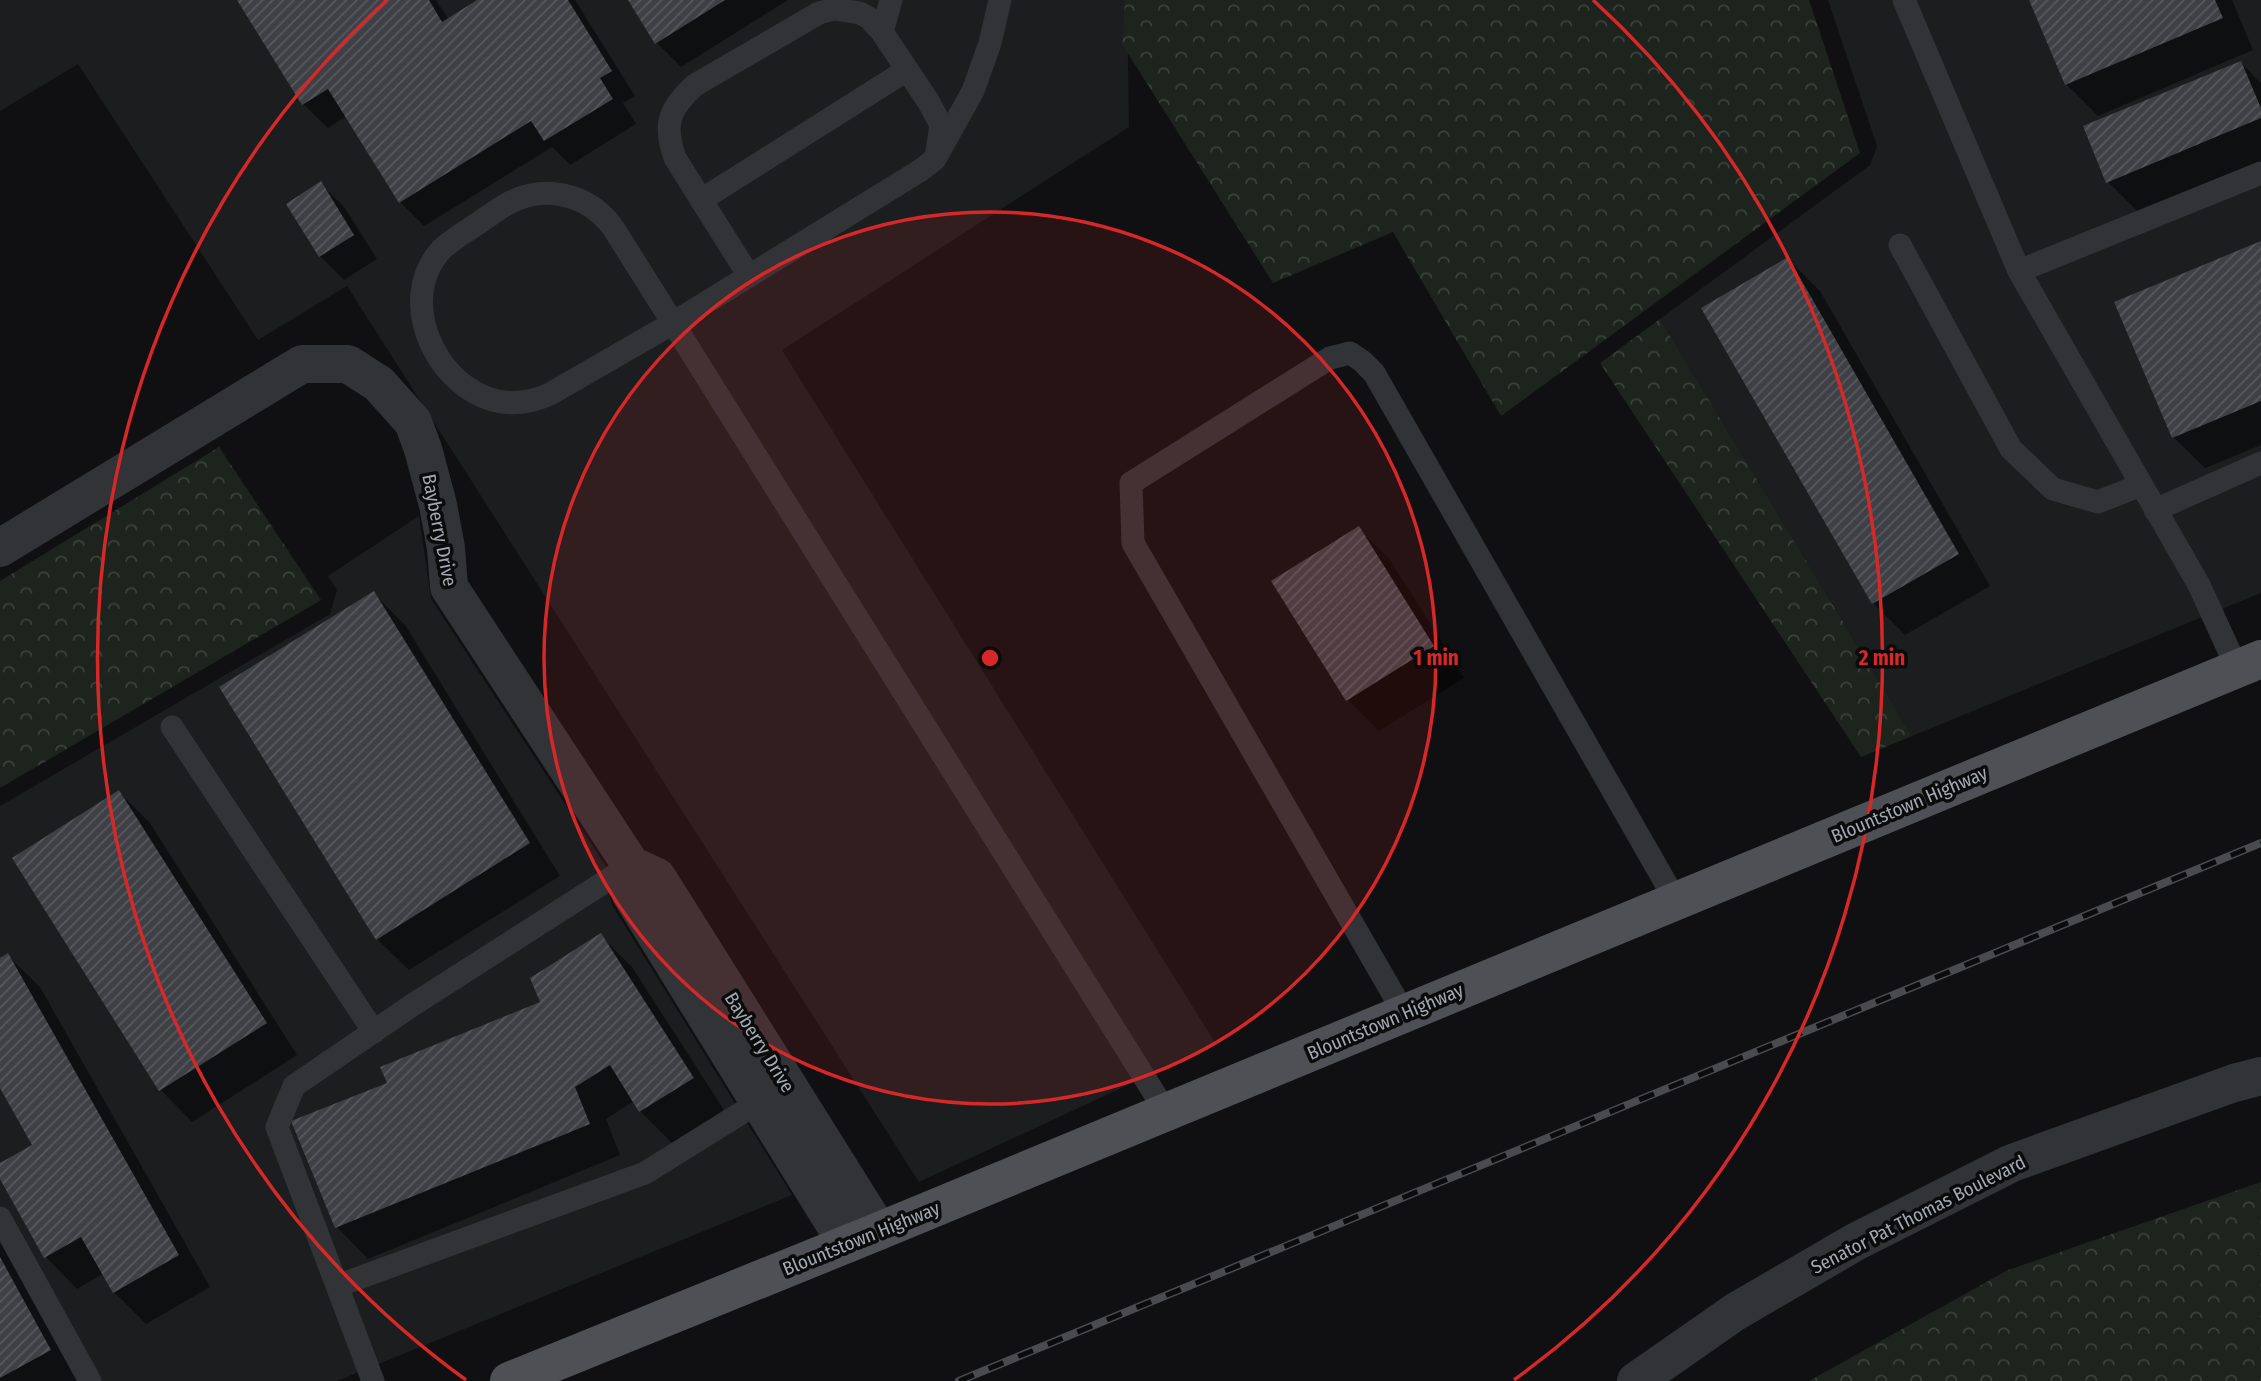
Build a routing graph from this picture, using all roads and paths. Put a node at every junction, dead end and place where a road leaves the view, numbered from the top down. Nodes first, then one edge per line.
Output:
1 (891, 0) edge
2 (1000, 0) edge
3 (1904, 0) edge
4 (882, 32) junction
5 (907, 70) junction
6 (935, 159) junction
7 (2261, 173) edge
8 (701, 200) junction
9 (1900, 245) dead end
10 (2019, 271) junction
11 (748, 276) junction
12 (673, 323) junction
13 (2261, 463) edge
14 (2141, 485) junction
15 (2155, 510) junction
16 (0, 548) edge
17 (2249, 664) edge
18 (172, 727) dead end
19 (631, 865) junction
20 (1676, 901) junction
21 (1404, 1013) junction
22 (373, 1032) junction
23 (2261, 1076) edge
24 (759, 1102) junction
25 (1166, 1112) junction
26 (0, 1218) edge
27 (863, 1238) junction
28 (337, 1286) junction
29 (90, 1381) edge
30 (373, 1381) edge
31 (509, 1381) edge
32 (1636, 1381) edge

1 - 4 lane
2 - 6 lane
3 - 10 lane
4 - 5 lane
4 - 8 lane
5 - 6 lane
5 - 8 lane
6 - 11 lane
7 - 10 lane
8 - 11 lane
9 - 14 lane
10 - 14 lane
11 - 12 lane
12 - 12 lane
12 - 25 lane
13 - 15 lane
14 - 15 lane
15 - 17 lane
16 - 19 street, Bayberry Drive
17 - 20 main road, Blountstown Highway
18 - 22 lane
19 - 22 lane
19 - 24 street, Bayberry Drive
19 - 27 street, Bayberry Drive
20 - 21 main road, Blountstown Highway
20 - 21 lane
21 - 25 main road, Blountstown Highway
22 - 28 lane
23 - 32 street, Senator Pat Thomas Boulevard
24 - 27 street, Bayberry Drive
24 - 28 lane
25 - 27 main road, Blountstown Highway
26 - 29 lane
27 - 31 main road, Blountstown Highway
28 - 30 lane

